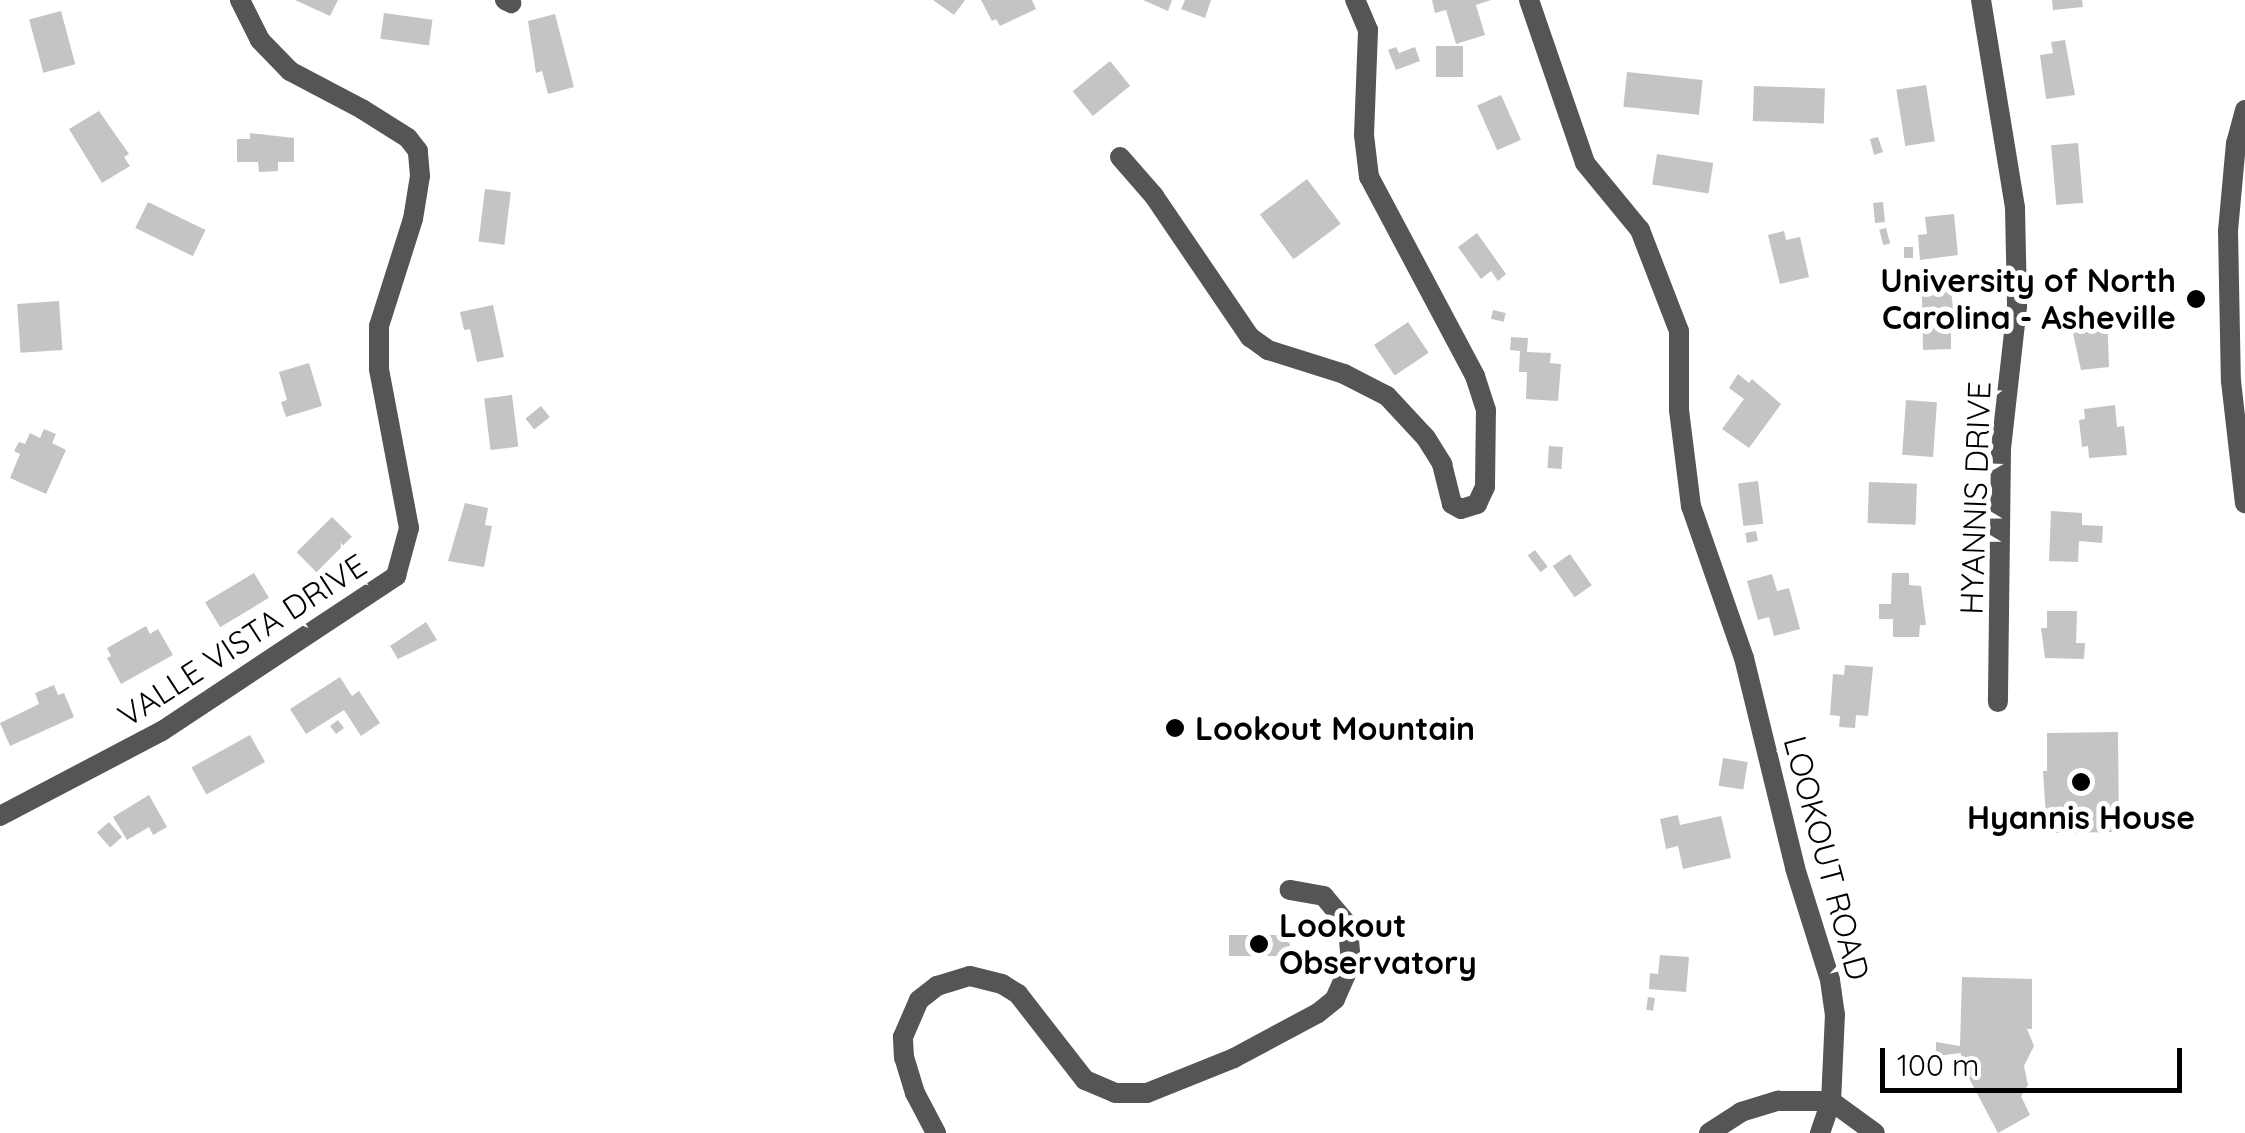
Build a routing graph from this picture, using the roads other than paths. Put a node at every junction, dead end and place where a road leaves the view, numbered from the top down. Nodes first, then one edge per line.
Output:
1 (240, 0) edge
2 (1355, 0) edge
3 (1529, 0) edge
4 (1981, 0) edge
5 (2245, 110) edge
6 (1120, 157) dead end
7 (2245, 503) edge
8 (1998, 702) dead end
9 (0, 816) edge
10 (1290, 890) dead end
11 (1831, 1102) junction
12 (936, 1133) edge
13 (1710, 1133) edge
14 (1820, 1133) edge
15 (1875, 1133) edge

1 - 9 street, VALLE VISTA DRIVE
2 - 6 street
3 - 11 street, LOOKOUT ROAD
4 - 8 street, HYANNIS DRIVE
5 - 7 street
10 - 12 street
11 - 13 street
11 - 14 street, LOOKOUT ROAD
11 - 15 street

